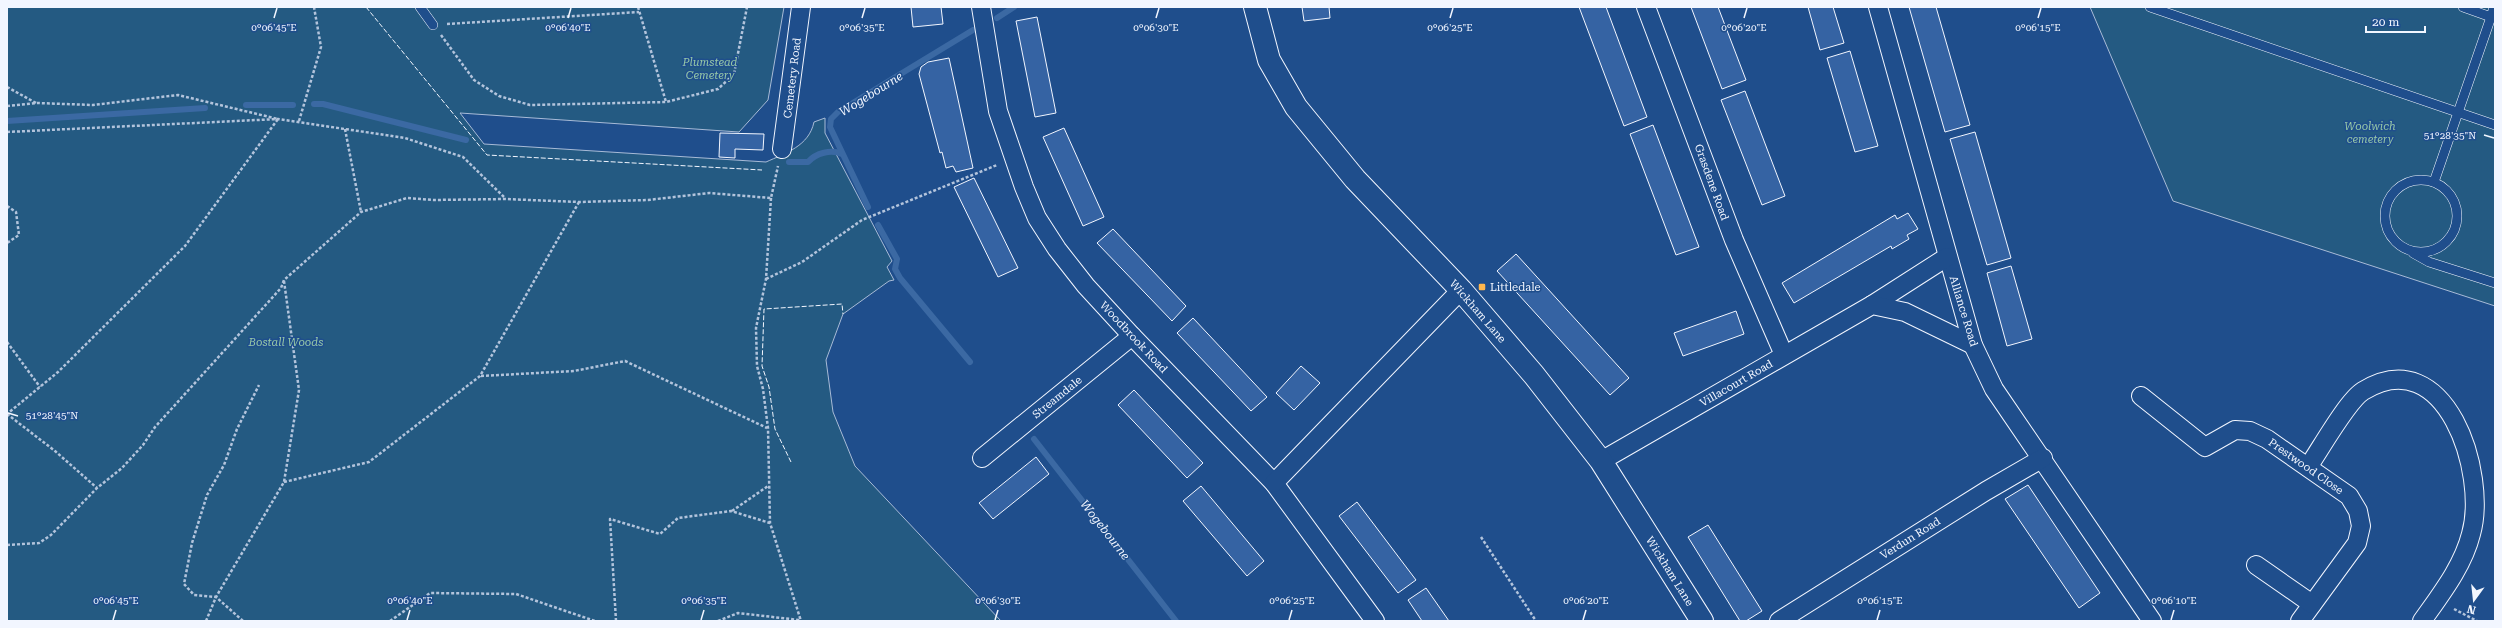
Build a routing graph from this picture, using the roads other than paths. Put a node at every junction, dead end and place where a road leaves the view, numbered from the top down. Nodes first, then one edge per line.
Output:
1 (420, 7) edge
2 (801, 7) edge
3 (981, 7) edge
4 (1255, 7) edge
5 (1646, 7) edge
6 (1878, 7) edge
7 (2150, 7) edge
8 (2463, 7) edge
9 (2494, 7) edge
10 (2493, 18) edge
11 (433, 25) road end
12 (2458, 112) junction
13 (2495, 125) edge
14 (782, 149) road end
15 (2434, 182) junction
16 (2408, 250) junction
17 (1947, 257) junction
18 (2495, 283) edge
19 (1461, 290) junction
20 (1872, 305) junction
21 (1132, 336) junction
22 (1973, 345) junction
23 (1784, 355) junction
24 (2141, 396) dead end
25 (982, 458) dead end
26 (2043, 458) junction
27 (1601, 461) junction
28 (2308, 467) junction
29 (1274, 483) junction
30 (2256, 565) dead end
31 (2312, 604) junction
32 (1375, 621) edge
33 (1702, 621) edge
34 (1779, 621) edge
35 (2152, 621) edge
36 (2300, 621) edge
37 (2422, 621) edge

1 - 11 lane
2 - 14 street, Cemetery Road
3 - 21 street, Woodbrook Road
4 - 19 main road, Wickham Lane
5 - 23 street, Grasdene Road
6 - 17 street, Alliance Road
7 - 12 lane
8 - 10 lane
9 - 10 lane
10 - 12 lane
12 - 13 lane
12 - 15 lane
15 - 16 lane
15 - 16 lane
16 - 18 lane
17 - 20 street, Villacourt Road
17 - 22 street, Alliance Road
19 - 27 main road, Wickham Lane
19 - 29 street
20 - 22 street
20 - 23 street, Villacourt Road
21 - 25 street, Streamdale
21 - 29 street, Woodbrook Road
22 - 26 street, Alliance Road
23 - 27 street, Villacourt Road
24 - 28 street, Prestwood Close
26 - 34 street, Verdun Road
26 - 35 street, Alliance Road
27 - 33 main road, Wickham Lane
28 - 31 street, Prestwood Close
28 - 37 street
29 - 32 street, Woodbrook Road
30 - 31 street
31 - 36 street, Prestwood Close

